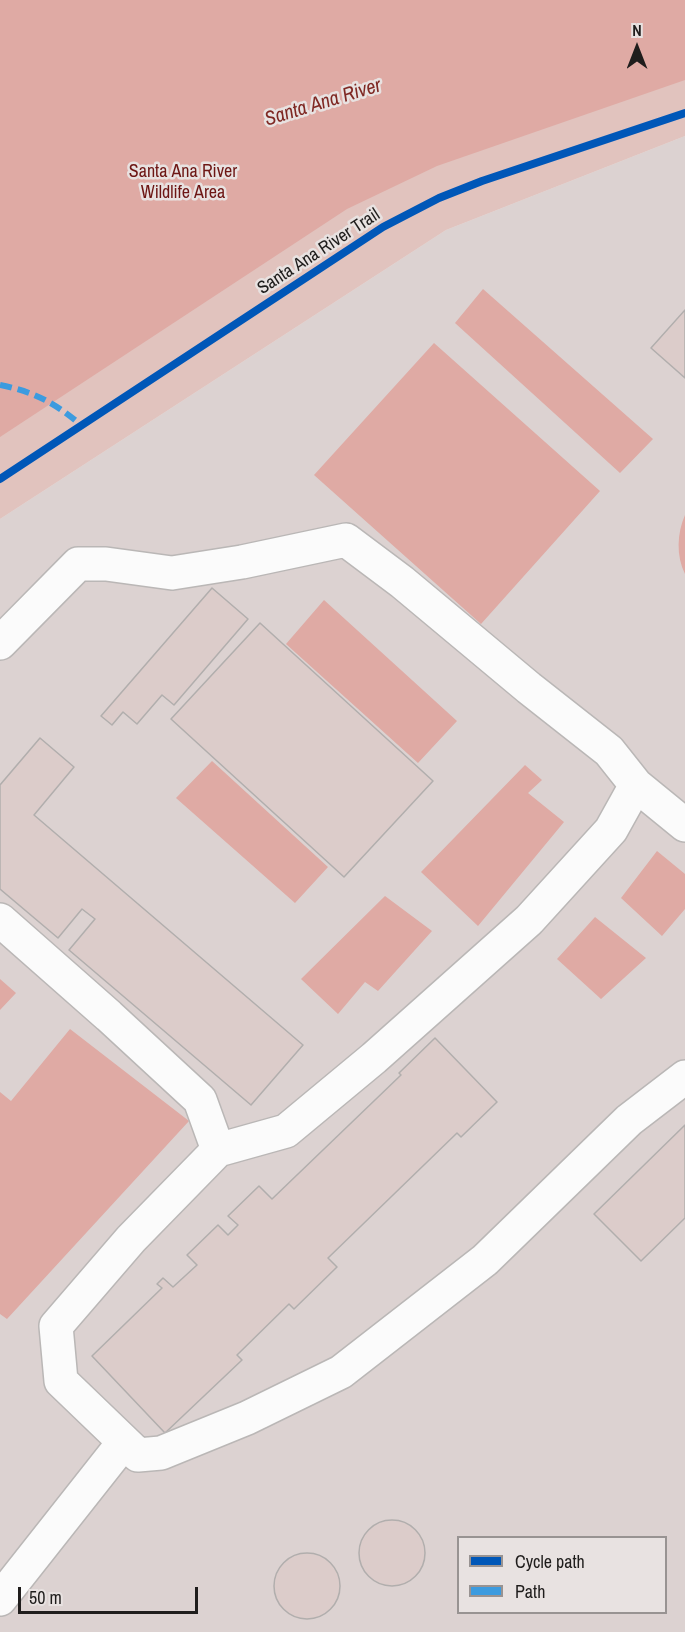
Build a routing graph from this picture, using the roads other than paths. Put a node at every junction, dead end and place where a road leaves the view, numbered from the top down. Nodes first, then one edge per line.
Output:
1 (0, 643) edge
2 (636, 785) junction
3 (685, 825) edge
4 (0, 920) edge
5 (685, 1077) edge
6 (218, 1150) junction
7 (124, 1442) junction
8 (0, 1599) edge

1 - 2 lane
2 - 3 lane
2 - 6 lane
4 - 6 lane
5 - 7 lane
6 - 7 lane
7 - 8 lane

